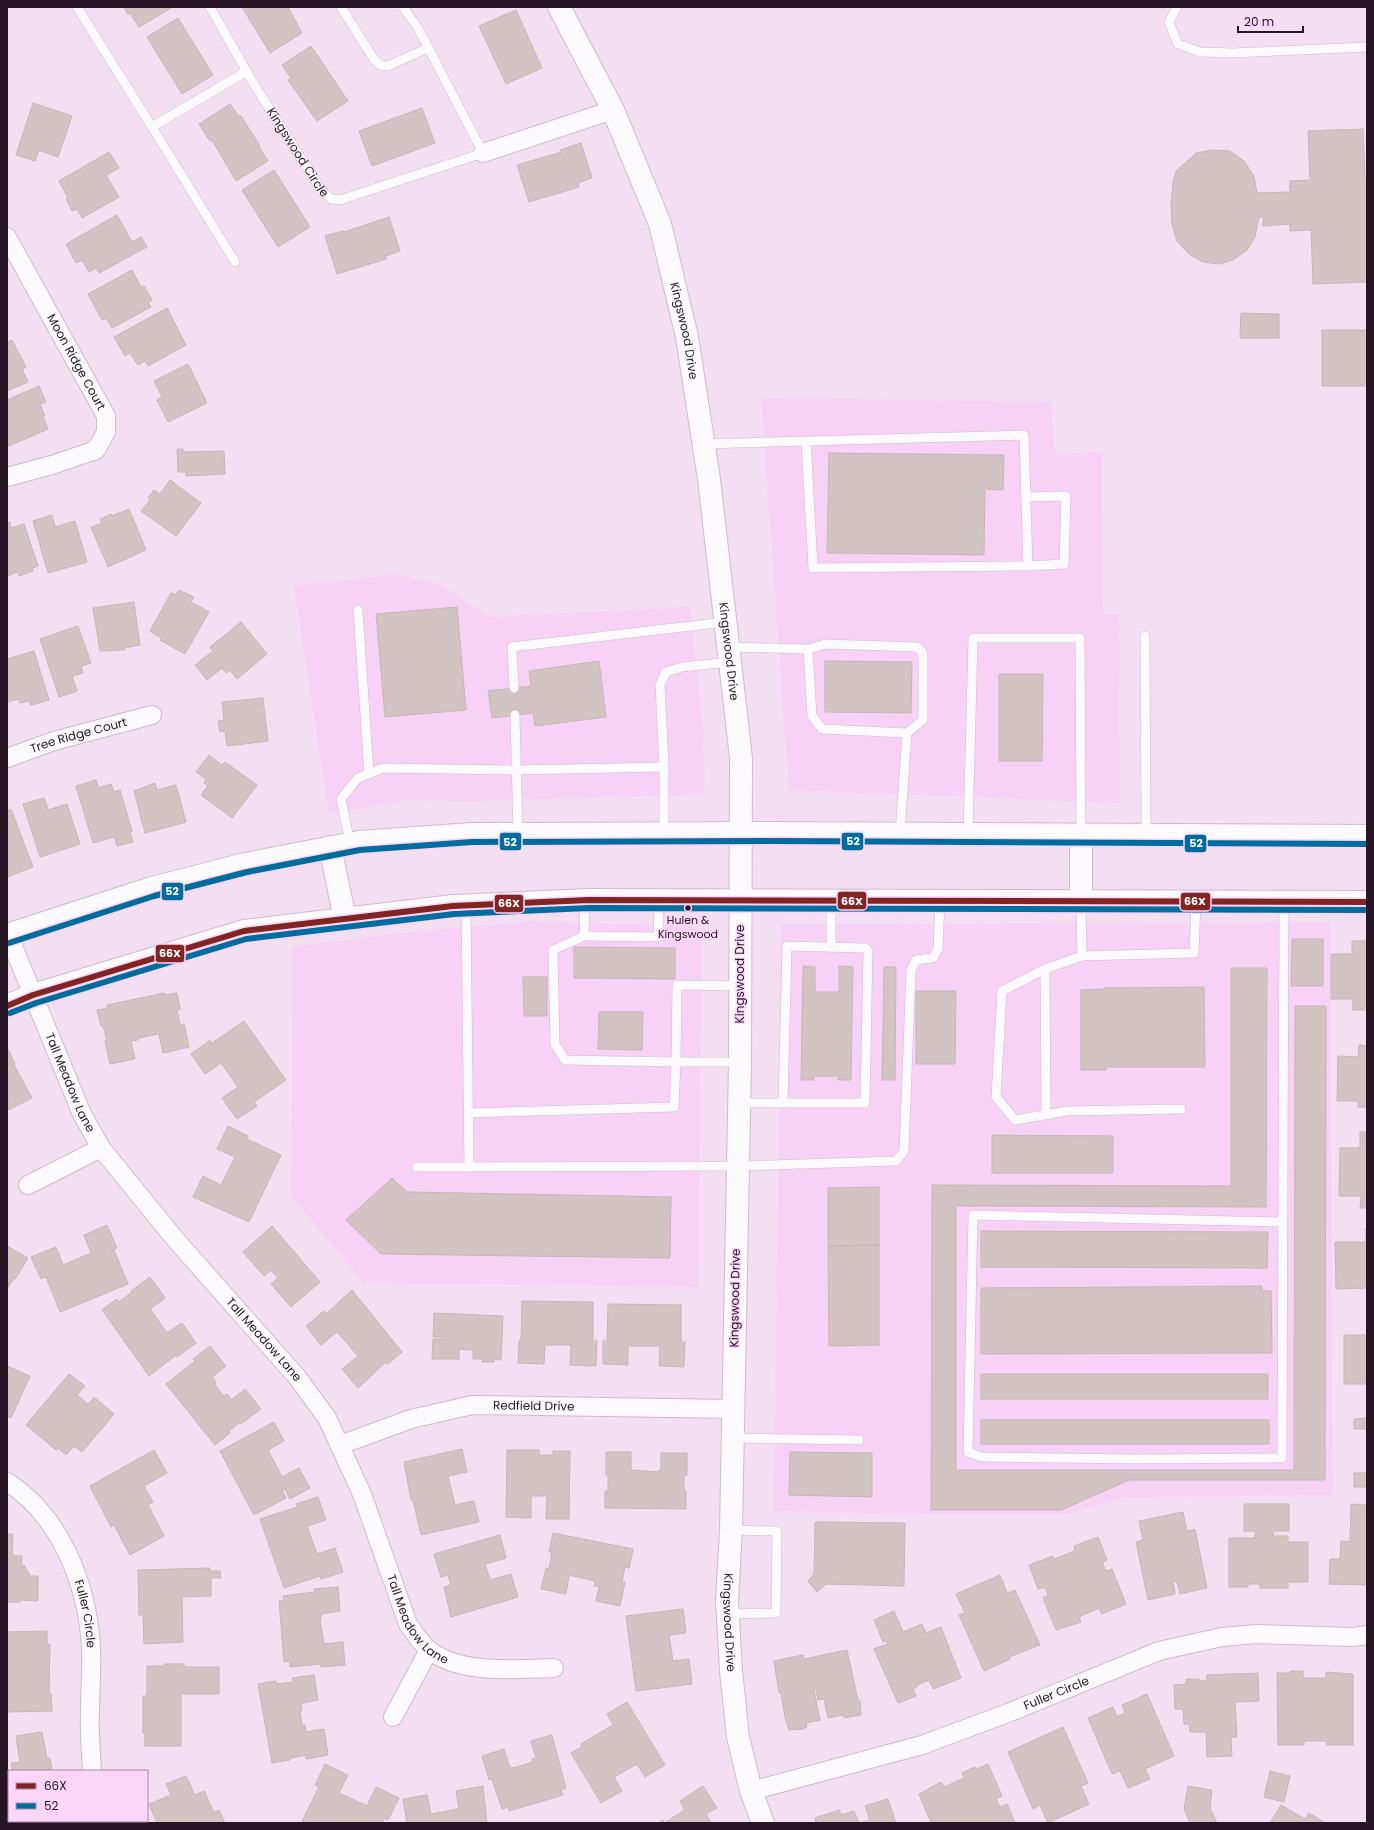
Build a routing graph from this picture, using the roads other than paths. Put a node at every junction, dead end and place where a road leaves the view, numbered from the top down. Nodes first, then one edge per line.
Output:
1 (77, 7) edge
2 (210, 7) edge
3 (341, 7) edge
4 (403, 7) edge
5 (559, 7) edge
6 (1177, 7) edge
7 (1367, 47) edge
8 (428, 48) junction
9 (246, 71) junction
10 (613, 110) junction
11 (152, 127) junction
12 (483, 153) junction
13 (7, 237) edge
14 (235, 262) dead end
15 (806, 441) junction
16 (703, 444) junction
17 (7, 477) edge
18 (1026, 497) junction
19 (1028, 566) junction
20 (358, 610) dead end
21 (725, 622) junction
22 (1145, 636) dead end
23 (808, 649) junction
24 (729, 655) junction
25 (514, 688) dead end
26 (152, 715) dead end
27 (515, 715) dead end
28 (907, 733) junction
29 (7, 758) edge
30 (664, 767) junction
31 (516, 770) junction
32 (369, 774) junction
33 (664, 833) junction
34 (741, 833) junction
35 (900, 833) junction
36 (518, 834) junction
37 (968, 834) junction
38 (1081, 834) junction
39 (1146, 834) junction
40 (1367, 836) edge
41 (340, 845) junction
42 (585, 900) junction
43 (659, 900) junction
44 (740, 901) junction
45 (831, 901) junction
46 (940, 902) junction
47 (1081, 902) junction
48 (1196, 902) junction
49 (1284, 902) junction
50 (1367, 902) edge
51 (466, 906) junction
52 (345, 919) junction
53 (7, 934) edge
54 (584, 936) junction
55 (831, 947) junction
56 (1082, 956) junction
57 (1045, 969) junction
58 (740, 986) junction
59 (32, 995) junction
60 (7, 1006) edge
61 (676, 1062) junction
62 (740, 1062) junction
63 (739, 1103) junction
64 (783, 1103) junction
65 (1181, 1109) dead end
66 (469, 1113) junction
67 (1046, 1115) junction
68 (101, 1148) junction
69 (738, 1166) junction
70 (418, 1167) dead end
71 (469, 1167) junction
72 (28, 1185) dead end
73 (1282, 1222) junction
74 (733, 1409) junction
75 (732, 1438) junction
76 (859, 1440) dead end
77 (340, 1445) junction
78 (7, 1482) edge
79 (731, 1530) junction
80 (728, 1614) junction
81 (1367, 1635) edge
82 (429, 1650) junction
83 (554, 1668) dead end
84 (393, 1717) dead end
85 (92, 1770) edge
86 (752, 1791) junction
87 (763, 1823) edge

1 - 11 lane
2 - 9 lane, Kingswood Circle
3 - 8 lane
4 - 8 lane
5 - 10 main road, Kingswood Drive
6 - 7 lane
8 - 12 lane
9 - 11 lane
9 - 12 lane, Kingswood Circle
10 - 12 street, Kingswood Circle
10 - 16 main road, Kingswood Drive
11 - 14 lane
13 - 17 street, Moon Ridge Court
15 - 16 lane
15 - 18 lane
15 - 19 lane
16 - 21 main road, Kingswood Drive
18 - 19 lane
18 - 19 lane
20 - 32 lane
21 - 24 main road, Kingswood Drive
21 - 25 lane
22 - 39 lane
23 - 24 lane
23 - 28 lane
23 - 28 lane
24 - 30 lane
24 - 34 main road, Kingswood Drive
26 - 29 street, Tree Ridge Court
27 - 31 lane
28 - 35 lane
30 - 31 lane
30 - 33 lane
31 - 32 lane
31 - 36 lane
32 - 41 lane
33 - 34 main road
33 - 36 main road
34 - 35 main road
34 - 44 main road, Kingswood Drive
35 - 37 main road
36 - 41 main road
37 - 38 main road
37 - 38 lane
38 - 39 main road
38 - 47 main road
39 - 40 main road
41 - 52 main road
41 - 53 main road
42 - 43 main road
42 - 51 main road
42 - 54 lane
43 - 44 main road
43 - 54 lane
44 - 45 main road
44 - 58 main road, Kingswood Drive
45 - 46 main road
45 - 55 lane
46 - 47 main road
46 - 69 lane
47 - 48 main road
47 - 56 lane
48 - 49 main road
48 - 56 lane
49 - 50 main road
49 - 73 lane
51 - 52 main road
51 - 66 lane
52 - 59 main road
53 - 59 street, Tall Meadow Lane
54 - 61 lane
55 - 64 lane
55 - 64 lane
56 - 57 lane
57 - 67 lane
57 - 67 lane
58 - 61 lane
58 - 62 main road, Kingswood Drive
59 - 60 main road
59 - 68 street, Tall Meadow Lane
61 - 62 lane
61 - 66 lane
62 - 63 main road, Kingswood Drive
63 - 64 lane
63 - 69 main road, Kingswood Drive
65 - 67 lane
66 - 71 lane
68 - 72 street
68 - 77 street, Tall Meadow Lane
69 - 71 lane
69 - 74 main road, Kingswood Drive
70 - 71 lane
73 - 73 lane
74 - 75 main road, Kingswood Drive
74 - 77 street, Redfield Drive
75 - 76 lane
75 - 79 main road, Kingswood Drive
77 - 82 street, Tall Meadow Lane
78 - 85 street, Fuller Circle
79 - 80 main road, Kingswood Drive
79 - 80 lane
80 - 86 main road, Kingswood Drive
81 - 86 street, Fuller Circle
82 - 83 street, Tall Meadow Lane
82 - 84 street
86 - 87 main road, Kingswood Drive

